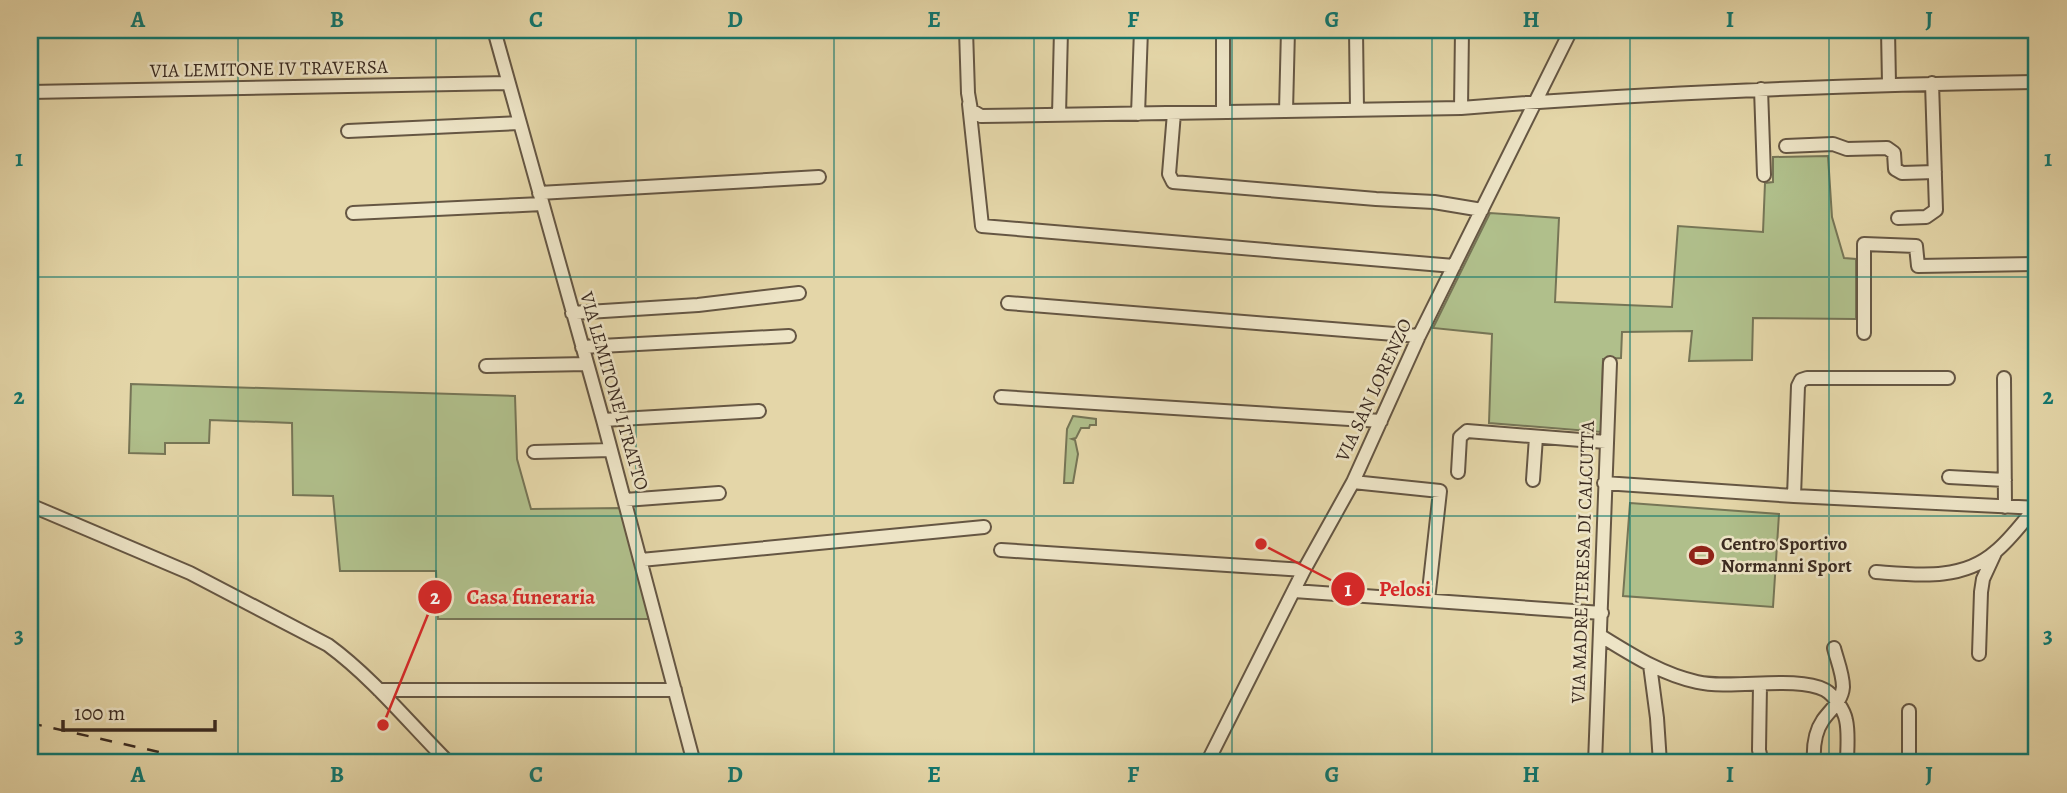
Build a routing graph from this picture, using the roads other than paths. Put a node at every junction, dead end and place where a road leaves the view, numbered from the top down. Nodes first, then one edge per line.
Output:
1 (494, 30) edge
2 (966, 30) edge
3 (1061, 30) edge
4 (1141, 30) edge
5 (1223, 30) edge
6 (1287, 30) edge
7 (1356, 30) edge
8 (1462, 30) edge
9 (1571, 30) edge
10 (1888, 30) edge
11 (2037, 82) edge
12 (508, 83) junction
13 (1932, 83) junction
14 (1889, 84) junction
15 (1761, 89) junction
16 (30, 92) edge
17 (968, 93) junction
18 (1535, 102) junction
19 (1461, 108) junction
20 (1357, 110) junction
21 (1286, 111) junction
22 (1223, 112) junction
23 (1174, 113) junction
24 (1138, 114) junction
25 (1059, 115) junction
26 (519, 123) junction
27 (348, 131) dead end
28 (1786, 146) dead end
29 (1935, 172) junction
30 (1764, 175) dead end
31 (819, 177) dead end
32 (540, 199) junction
33 (1482, 210) junction
34 (353, 213) dead end
35 (1898, 218) dead end
36 (2037, 264) edge
37 (1454, 266) junction
38 (799, 293) dead end
39 (1009, 303) dead end
40 (572, 313) junction
41 (1864, 333) dead end
42 (789, 336) dead end
43 (1419, 336) junction
44 (582, 347) junction
45 (1610, 363) dead end
46 (587, 364) junction
47 (486, 366) dead end
48 (1948, 378) dead end
49 (2004, 378) dead end
50 (1002, 397) dead end
51 (759, 411) dead end
52 (603, 420) junction
53 (1381, 421) junction
54 (1536, 437) junction
55 (1606, 442) junction
56 (611, 450) junction
57 (534, 452) dead end
58 (1458, 472) dead end
59 (1949, 477) dead end
60 (1533, 480) dead end
61 (2005, 480) junction
62 (1353, 482) junction
63 (1604, 483) junction
64 (719, 493) dead end
65 (1794, 496) junction
66 (625, 500) junction
67 (30, 505) edge
68 (2005, 507) junction
69 (2036, 508) edge
70 (984, 527) dead end
71 (1001, 550) dead end
72 (1995, 553) junction
73 (641, 560) junction
74 (1304, 570) junction
75 (1877, 572) dead end
76 (1294, 591) junction
77 (1428, 600) junction
78 (1602, 613) junction
79 (1601, 636) junction
80 (1834, 648) dead end
81 (1979, 654) dead end
82 (1650, 665) junction
83 (1759, 685) junction
84 (379, 690) junction
85 (675, 690) junction
86 (1838, 704) junction
87 (1909, 711) dead end
88 (449, 763) edge
89 (694, 763) edge
90 (1207, 763) edge
91 (1595, 763) edge
92 (1660, 763) edge
93 (1762, 763) edge
94 (1814, 763) edge
95 (1847, 763) edge
96 (1909, 763) edge

1 - 12 street, VIA LEMITONE I TRATTO
2 - 17 street
3 - 25 street
4 - 24 street
5 - 22 street
6 - 21 street
7 - 20 street
8 - 19 street
9 - 18 street, VIA SAN LORENZO
10 - 14 street
11 - 13 street
12 - 16 street, VIA LEMITONE IV TRAVERSA
12 - 26 street, VIA LEMITONE I TRATTO
13 - 14 street
13 - 29 street
14 - 15 street
15 - 18 street
15 - 30 street
17 - 25 street
17 - 37 street
18 - 19 street
18 - 33 street, VIA SAN LORENZO
19 - 20 street
20 - 21 street
21 - 22 street
22 - 23 street
23 - 24 street
23 - 33 street
24 - 25 street
26 - 27 street
26 - 32 street, VIA LEMITONE I TRATTO
28 - 29 street
29 - 35 street
31 - 32 street
32 - 34 street
32 - 40 street, VIA LEMITONE I TRATTO
33 - 37 street, VIA SAN LORENZO
36 - 41 street
37 - 43 street, VIA SAN LORENZO
38 - 40 street
39 - 43 street
40 - 44 street, VIA LEMITONE I TRATTO
42 - 44 street
43 - 53 street, VIA SAN LORENZO
44 - 46 street, VIA LEMITONE I TRATTO
45 - 55 street, VIA MADRE TERESA DI CALCUTTA
46 - 47 street
46 - 52 street, VIA LEMITONE I TRATTO
48 - 65 street
49 - 61 street
50 - 53 street
51 - 52 street
52 - 56 street, VIA LEMITONE I TRATTO
53 - 62 street, VIA SAN LORENZO
54 - 55 street
54 - 58 street
54 - 60 street
55 - 63 street, VIA MADRE TERESA DI CALCUTTA
56 - 57 street
56 - 66 street, VIA LEMITONE I TRATTO
59 - 61 street
61 - 68 street
62 - 74 street, VIA SAN LORENZO
62 - 77 street
63 - 65 street
63 - 78 street, VIA MADRE TERESA DI CALCUTTA
64 - 66 street
65 - 68 street
66 - 73 street, VIA LEMITONE I TRATTO
67 - 84 street
68 - 69 street
69 - 72 street
70 - 73 street
71 - 74 street
72 - 75 street
72 - 81 street
73 - 85 street, VIA LEMITONE I TRATTO
74 - 76 street, VIA SAN LORENZO
76 - 77 street
76 - 90 street, VIA SAN LORENZO
77 - 78 street
78 - 79 street, VIA MADRE TERESA DI CALCUTTA
79 - 82 street
79 - 91 street, VIA MADRE TERESA DI CALCUTTA
80 - 86 street
82 - 83 street
82 - 92 street
83 - 86 street
83 - 93 street
84 - 85 street
84 - 88 street
85 - 89 street, VIA LEMITONE I TRATTO
86 - 94 street
86 - 95 street
87 - 96 street

